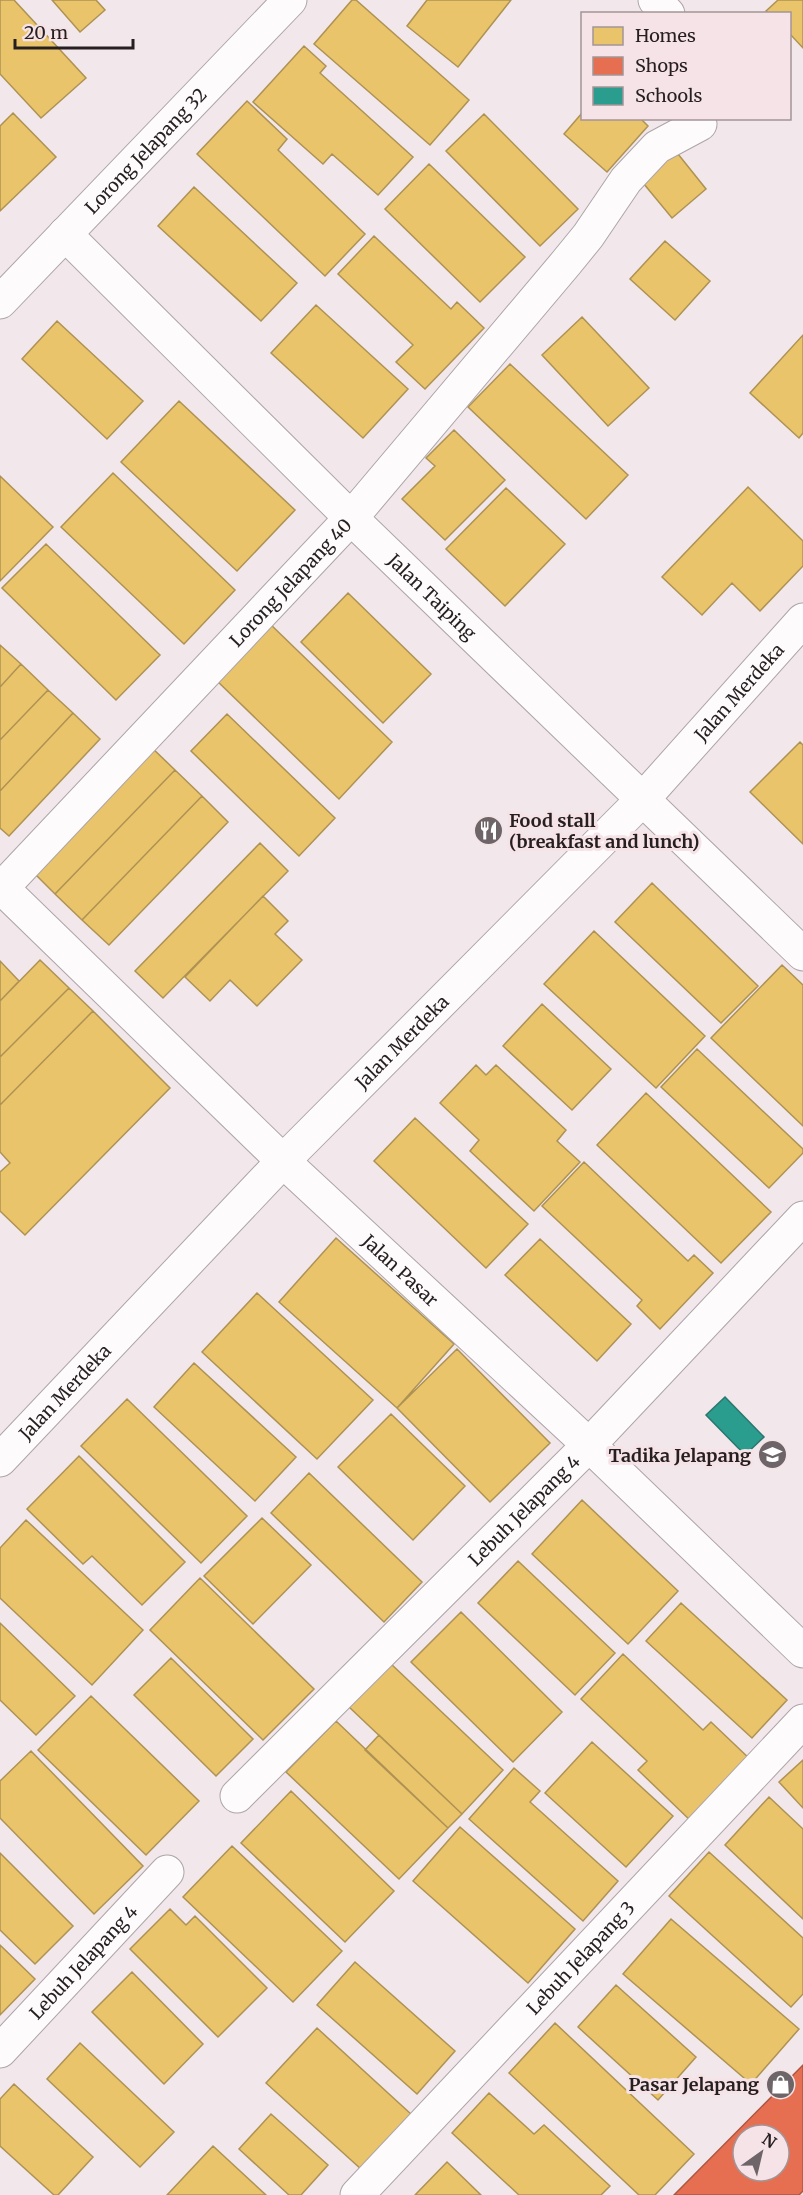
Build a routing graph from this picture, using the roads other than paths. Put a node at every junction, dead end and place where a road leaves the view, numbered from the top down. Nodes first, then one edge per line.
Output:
1 (290, 0) edge
2 (655, 0) edge
3 (666, 12) edge
4 (700, 124) dead end
5 (65, 234) junction
6 (0, 302) edge
7 (351, 518) junction
8 (803, 620) edge
9 (643, 799) junction
10 (1, 888) edge
11 (803, 954) edge
12 (284, 1161) junction
13 (803, 1218) edge
14 (589, 1445) junction
15 (0, 1460) edge
16 (803, 1652) edge
17 (803, 1721) edge
18 (237, 1796) dead end
19 (167, 1872) dead end
20 (0, 2051) edge
21 (357, 2195) edge

1 - 5 street, Lorong Jelapang 32
2 - 3 street
4 - 7 street, Lorong Jelapang 40
5 - 6 street, Lorong Jelapang 32
5 - 7 street, Jalan Taiping
7 - 9 street, Jalan Taiping
7 - 10 street, Lorong Jelapang 40
8 - 9 street, Jalan Merdeka
9 - 11 street, Jalan Taiping
9 - 12 street, Jalan Merdeka
10 - 12 street, Jalan Pasar
12 - 14 street, Jalan Pasar
12 - 15 street, Jalan Merdeka
13 - 14 street, Lebuh Jelapang 4
14 - 16 street, Jalan Pasar
14 - 18 street, Lebuh Jelapang 4
17 - 21 street, Lebuh Jelapang 3
19 - 20 street, Lebuh Jelapang 4

